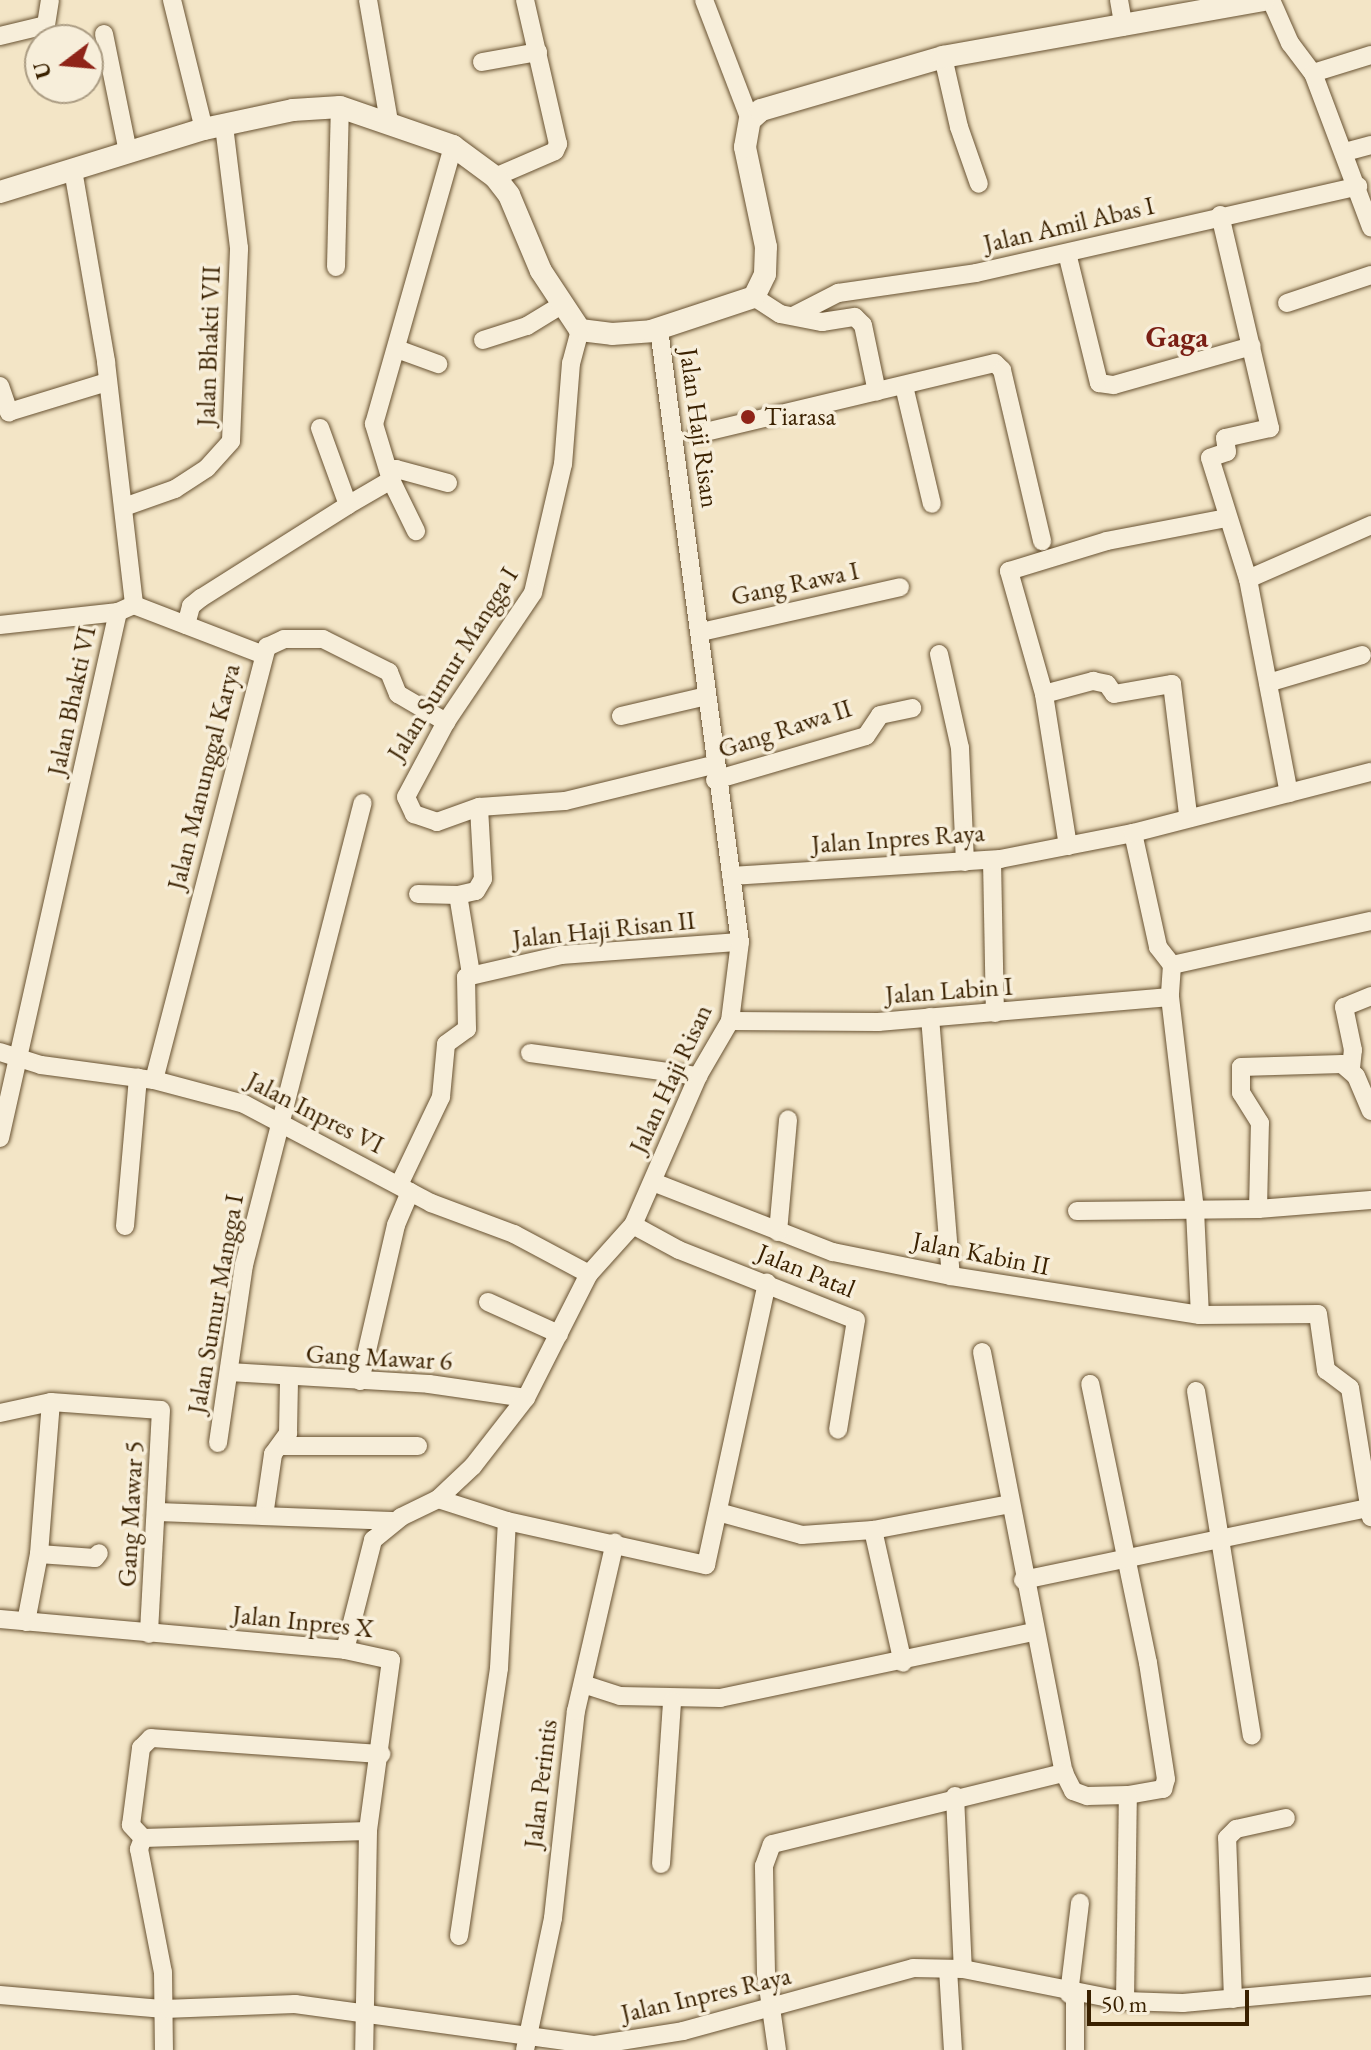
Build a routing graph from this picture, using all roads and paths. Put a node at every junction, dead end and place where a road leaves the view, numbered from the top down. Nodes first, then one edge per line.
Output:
1 (50, 0) edge
2 (172, 0) edge
3 (368, 0) edge
4 (525, 0) edge
5 (704, 0) edge
6 (1119, 0) edge
7 (1263, 0) edge
8 (1271, 0) edge
9 (1124, 27) junction
10 (104, 34) dead end
11 (0, 36) edge
12 (538, 52) junction
13 (1371, 55) edge
14 (943, 57) junction
15 (482, 62) dead end
16 (1313, 73) junction
17 (340, 107) junction
18 (750, 120) junction
19 (389, 122) junction
20 (214, 127) junction
21 (1371, 145) edge
22 (453, 146) junction
23 (128, 152) junction
24 (1345, 152) junction
25 (73, 170) junction
26 (495, 177) junction
27 (979, 184) dead end
28 (1358, 186) junction
29 (0, 192) edge
30 (1220, 215) junction
31 (1371, 227) edge
32 (1067, 253) junction
33 (336, 267) dead end
34 (1371, 275) edge
35 (754, 297) junction
36 (1287, 303) dead end
37 (563, 304) junction
38 (793, 316) junction
39 (659, 329) junction
40 (580, 330) junction
41 (483, 340) dead end
42 (1252, 346) junction
43 (397, 349) junction
44 (438, 364) dead end
45 (107, 382) junction
46 (0, 386) edge
47 (904, 386) junction
48 (877, 392) junction
49 (320, 428) dead end
50 (697, 434) dead end
51 (391, 480) junction
52 (448, 483) dead end
53 (932, 504) dead end
54 (348, 505) junction
55 (124, 507) junction
56 (1227, 518) junction
57 (1371, 525) edge
58 (416, 531) dead end
59 (1042, 541) dead end
60 (1248, 579) junction
61 (900, 587) dead end
62 (126, 608) junction
63 (0, 625) edge
64 (186, 625) junction
65 (701, 632) junction
66 (261, 654) junction
67 (939, 654) dead end
68 (1362, 655) dead end
69 (1268, 683) junction
70 (1044, 694) junction
71 (707, 696) junction
72 (912, 708) dead end
73 (621, 716) dead end
74 (446, 722) junction
75 (714, 772) junction
76 (1371, 772) edge
77 (1289, 793) junction
78 (363, 803) dead end
79 (479, 807) junction
80 (1188, 815) junction
81 (1133, 833) junction
82 (1068, 846) junction
83 (992, 860) junction
84 (965, 862) junction
85 (731, 876) junction
86 (418, 894) dead end
87 (458, 895) junction
88 (1371, 921) edge
89 (740, 942) junction
90 (1172, 965) junction
91 (471, 974) junction
92 (1371, 996) edge
93 (1170, 997) junction
94 (995, 1013) junction
95 (930, 1017) junction
96 (730, 1021) junction
97 (530, 1053) dead end
98 (9, 1056) edge
99 (1351, 1068) junction
100 (698, 1076) junction
101 (146, 1079) junction
102 (1371, 1110) edge
103 (788, 1119) dead end
104 (280, 1121) junction
105 (0, 1138) edge
106 (653, 1182) junction
107 (404, 1188) junction
108 (1371, 1200) edge
109 (1258, 1209) junction
110 (1195, 1210) junction
111 (1077, 1211) dead end
112 (633, 1225) junction
113 (125, 1226) dead end
114 (778, 1232) junction
115 (589, 1274) junction
116 (951, 1276) junction
117 (767, 1283) junction
118 (488, 1302) dead end
119 (1200, 1315) junction
120 (559, 1334) junction
121 (982, 1352) dead end
122 (229, 1372) junction
123 (289, 1379) junction
124 (360, 1381) junction
125 (1090, 1384) dead end
126 (1196, 1391) dead end
127 (526, 1398) junction
128 (51, 1402) junction
129 (0, 1413) edge
130 (838, 1430) dead end
131 (218, 1443) dead end
132 (281, 1446) junction
133 (418, 1446) dead end
134 (438, 1499) junction
135 (1010, 1504) junction
136 (158, 1512) junction
137 (718, 1512) junction
138 (1370, 1513) edge
139 (264, 1516) junction
140 (395, 1521) junction
141 (507, 1521) junction
142 (873, 1530) junction
143 (1220, 1539) junction
144 (615, 1542) junction
145 (99, 1553) dead end
146 (39, 1554) junction
147 (1125, 1556) junction
148 (1023, 1580) junction
149 (0, 1619) edge
150 (26, 1622) junction
151 (1033, 1632) junction
152 (149, 1634) junction
153 (345, 1650) junction
154 (903, 1663) junction
155 (583, 1684) junction
156 (672, 1701) junction
157 (1252, 1735) dead end
158 (381, 1754) junction
159 (1064, 1773) junction
160 (1128, 1795) junction
161 (955, 1796) junction
162 (1286, 1818) dead end
163 (368, 1831) junction
164 (143, 1838) junction
165 (661, 1864) dead end
166 (1080, 1903) dead end
167 (459, 1936) dead end
168 (955, 1969) junction
169 (1370, 1992) edge
170 (1072, 1994) junction
171 (0, 1995) edge
172 (1233, 1999) junction
173 (1125, 2001) junction
174 (164, 2009) junction
175 (774, 2009) junction
176 (365, 2012) junction
177 (528, 2042) edge
178 (164, 2050) edge
179 (364, 2050) edge
180 (777, 2050) edge
181 (953, 2050) edge
182 (1075, 2050) edge

1 - 11 street
2 - 20 street, Jalan Bhakti VII
3 - 19 street
4 - 12 street
5 - 18 street
6 - 9 street
7 - 9 street
8 - 16 street
9 - 14 street
10 - 23 street
12 - 15 street
12 - 26 street
13 - 16 street
14 - 18 street
14 - 27 street
16 - 24 street
17 - 19 street
17 - 20 street
17 - 33 street
18 - 35 street
19 - 22 street
20 - 23 street
20 - 55 street, Jalan Bhakti VII
21 - 24 street
22 - 26 street
22 - 43 street
23 - 25 street
24 - 28 street
25 - 29 street
25 - 45 street, Jalan Bhakti VI
26 - 37 street
28 - 30 street, Jalan Amil Abas I
28 - 31 street
30 - 32 street, Jalan Amil Abas I
30 - 42 street
32 - 38 street, Jalan Amil Abas I
32 - 42 street
34 - 36 street
35 - 38 street
35 - 39 street
37 - 40 street
37 - 41 street
38 - 48 street
39 - 40 street
39 - 65 street, Jalan Haji Risan
40 - 74 street, Jalan Sumur Mangga I
42 - 56 street
43 - 44 street
43 - 51 street
45 - 46 street
45 - 55 street, Jalan Bhakti VI
47 - 48 street
47 - 53 street
47 - 59 street
48 - 50 street
49 - 54 street
51 - 52 street
51 - 54 street
51 - 58 street
54 - 64 street
55 - 62 street, Jalan Bhakti VI
56 - 60 street
56 - 70 street
57 - 60 street
60 - 69 street
61 - 65 street, Gang Rawa I
62 - 63 street
62 - 64 street
62 - 98 street, Jalan Bhakti VI
64 - 66 street
65 - 71 street, Jalan Haji Risan
66 - 74 street, Jalan Manunggal Karya
66 - 101 street, Jalan Manunggal Karya
67 - 84 street
68 - 69 street
69 - 77 street
70 - 80 street
70 - 82 street
71 - 73 street
71 - 75 street, Jalan Haji Risan
72 - 75 street, Gang Rawa II
74 - 79 street, Jalan Sumur Mangga I
75 - 79 street, Jalan Sumur Mangga I
75 - 85 street, Jalan Haji Risan
76 - 77 street, Jalan Inpres Raya
77 - 80 street, Jalan Inpres Raya
78 - 104 street, Jalan Sumur Mangga I
79 - 87 street
80 - 81 street, Jalan Inpres Raya
81 - 82 street, Jalan Inpres Raya
81 - 90 street
82 - 83 street, Jalan Inpres Raya
83 - 84 street, Jalan Inpres Raya
83 - 94 street
84 - 85 street, Jalan Inpres Raya
85 - 89 street, Jalan Haji Risan
86 - 87 street
87 - 91 street
88 - 90 street
89 - 91 street, Jalan Haji Risan II
89 - 96 street, Jalan Haji Risan
90 - 93 street
91 - 107 street
92 - 99 street
93 - 94 street, Jalan Labin I
93 - 110 street
94 - 95 street, Jalan Labin I
95 - 96 street, Jalan Labin I
95 - 116 street
96 - 100 street, Jalan Haji Risan
97 - 100 street
98 - 101 street, Jalan Inpres VI
98 - 105 street, Jalan Bhakti VI
99 - 102 street
99 - 109 street
100 - 106 street, Jalan Haji Risan
101 - 104 street, Jalan Inpres VI
101 - 113 street, Jalan Manunggal Karya
103 - 114 street
104 - 107 street, Jalan Inpres VI
104 - 122 street, Jalan Sumur Mangga I
106 - 112 street, Jalan Haji Risan
106 - 114 street, Jalan Kabin II
107 - 115 street, Jalan Inpres VI
107 - 124 street
108 - 109 street
109 - 110 street
110 - 111 street
110 - 119 street
112 - 115 street, Jalan Haji Risan
112 - 117 street, Jalan Patal
114 - 116 street, Jalan Kabin II
115 - 120 street, Jalan Haji Risan
116 - 119 street, Jalan Kabin II
117 - 130 street, Jalan Patal
117 - 137 street
118 - 120 street
119 - 138 street, Jalan Kabin II
120 - 127 street, Jalan Haji Risan
121 - 135 street
122 - 123 street, Gang Mawar 6
122 - 131 street, Jalan Sumur Mangga I
123 - 124 street, Gang Mawar 6
123 - 132 street
124 - 127 street, Gang Mawar 6
125 - 147 street
126 - 143 street
127 - 134 street, Jalan Haji Risan
128 - 129 street
128 - 136 street, Gang Mawar 5
128 - 146 street
132 - 133 street
132 - 139 street
134 - 140 street, Jalan Haji Risan
134 - 141 street
135 - 142 street
135 - 148 street
136 - 139 street
136 - 152 street, Gang Mawar 5
137 - 142 street
137 - 144 street
138 - 143 street
139 - 140 street
140 - 153 street, Jalan Haji Risan
141 - 144 street
141 - 167 street
142 - 154 street
143 - 147 street
143 - 157 street
144 - 155 street, Jalan Perintis
145 - 146 street
146 - 150 street
147 - 148 street
147 - 160 street
148 - 151 street
149 - 150 street, Jalan Inpres X
150 - 152 street, Jalan Inpres X
151 - 154 street
151 - 159 street
152 - 153 street, Jalan Inpres X
153 - 158 street, Jalan Inpres X
154 - 156 street
155 - 156 street
155 - 177 street, Jalan Perintis
156 - 165 street
158 - 163 street, Jalan Inpres X
158 - 164 street
159 - 160 street
159 - 161 street
160 - 173 street
161 - 168 street
161 - 175 street
162 - 172 street
163 - 164 street
163 - 176 street, Jalan Inpres X
164 - 174 street
166 - 170 street
168 - 170 street, Jalan Inpres Raya
168 - 175 street, Jalan Inpres Raya
168 - 181 street
169 - 172 street, Jalan Inpres Raya
170 - 173 street, Jalan Inpres Raya
170 - 182 street
171 - 174 street, Jalan Inpres Raya
172 - 173 street, Jalan Inpres Raya
174 - 176 street, Jalan Inpres Raya
174 - 178 street
175 - 177 street, Jalan Inpres Raya
175 - 180 street
176 - 177 street, Jalan Inpres Raya
176 - 179 street, Jalan Inpres X

